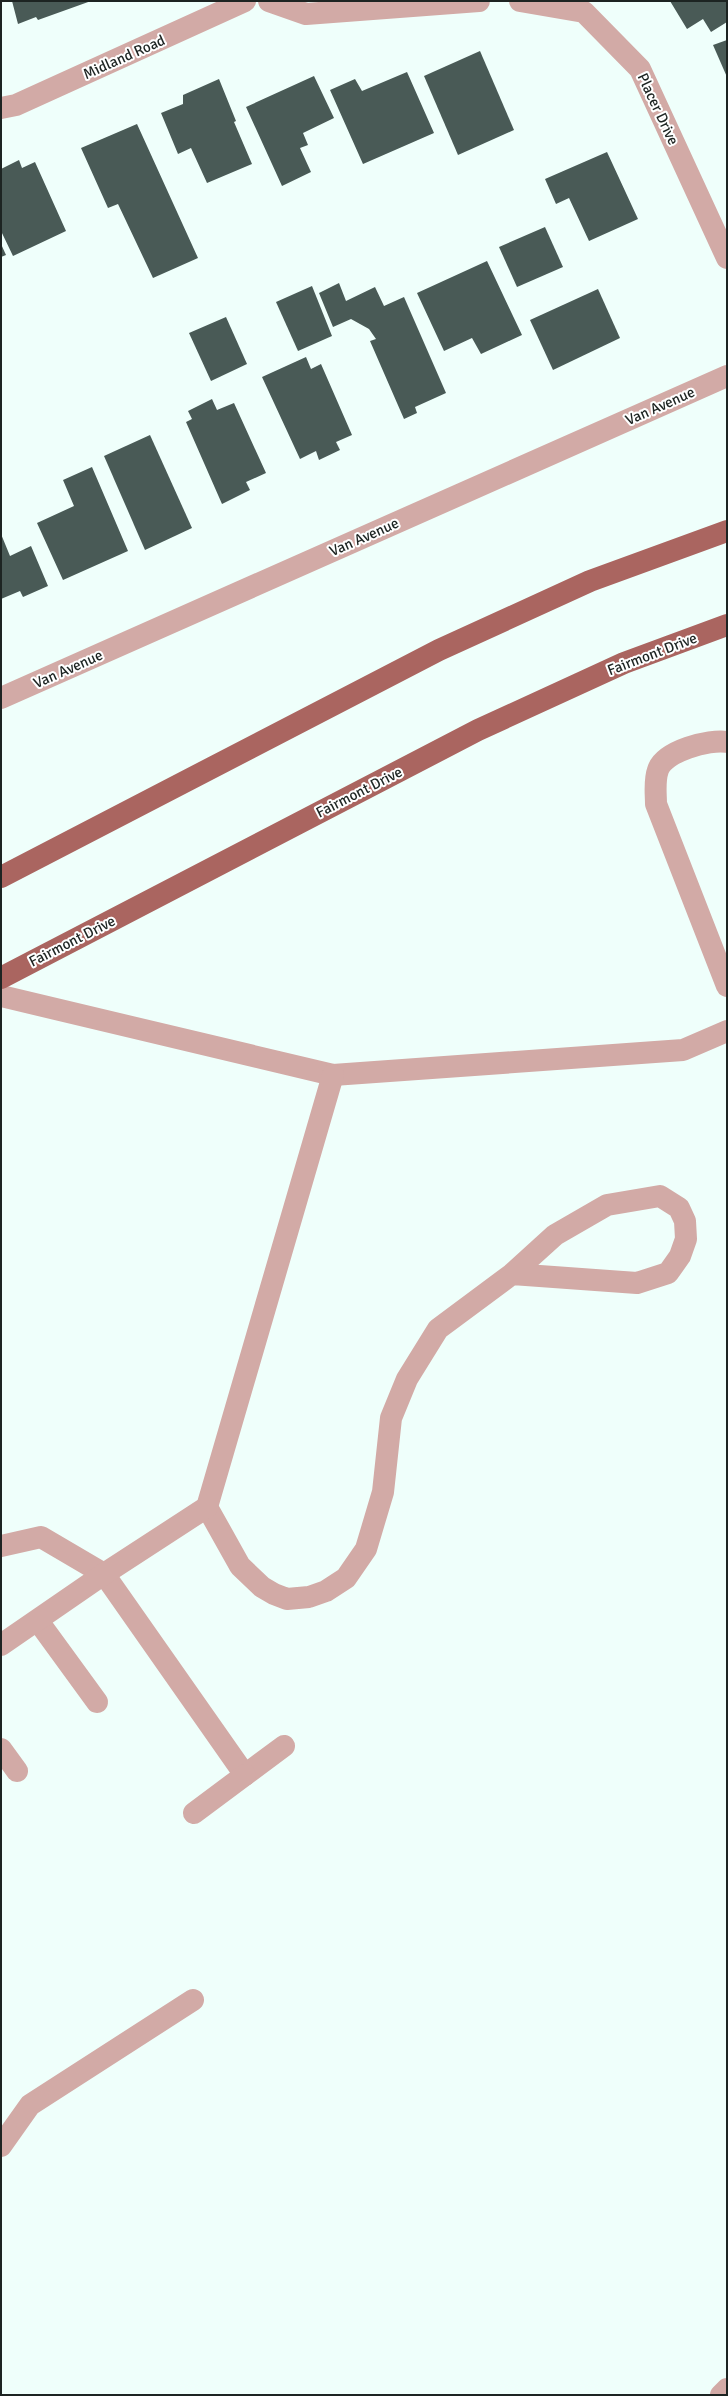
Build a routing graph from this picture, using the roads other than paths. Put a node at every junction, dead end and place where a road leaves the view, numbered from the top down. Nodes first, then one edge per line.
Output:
1 (245, 1) edge
2 (269, 1) edge
3 (478, 1) edge
4 (520, 1) edge
5 (1, 108) edge
6 (727, 258) edge
7 (727, 376) edge
8 (727, 531) edge
9 (727, 625) edge
10 (1, 698) edge
11 (727, 742) edge
12 (1, 877) edge
13 (1, 978) edge
14 (727, 986) edge
15 (1, 996) edge
16 (727, 1031) edge
17 (333, 1075) junction
18 (512, 1274) junction
19 (207, 1507) junction
20 (1, 1546) edge
21 (104, 1574) junction
22 (38, 1620) junction
23 (1, 1645) edge
24 (97, 1702) dead end
25 (284, 1746) dead end
26 (1, 1749) edge
27 (17, 1771) dead end
28 (244, 1775) junction
29 (194, 1813) dead end
30 (193, 2000) dead end
31 (1, 2146) edge
32 (727, 2389) edge
33 (721, 2395) edge

1 - 5 street, Midland Road
2 - 3 street
4 - 6 street, Placer Drive
7 - 10 street, Van Avenue
8 - 12 main road
9 - 13 main road, Fairmont Drive
11 - 14 street
15 - 17 street
16 - 17 street
17 - 19 street
18 - 18 street
18 - 19 street
19 - 21 street
20 - 21 street
21 - 22 street
21 - 28 street
22 - 23 street
22 - 24 street
25 - 28 street
26 - 27 street
28 - 29 street
30 - 31 street
32 - 33 street

